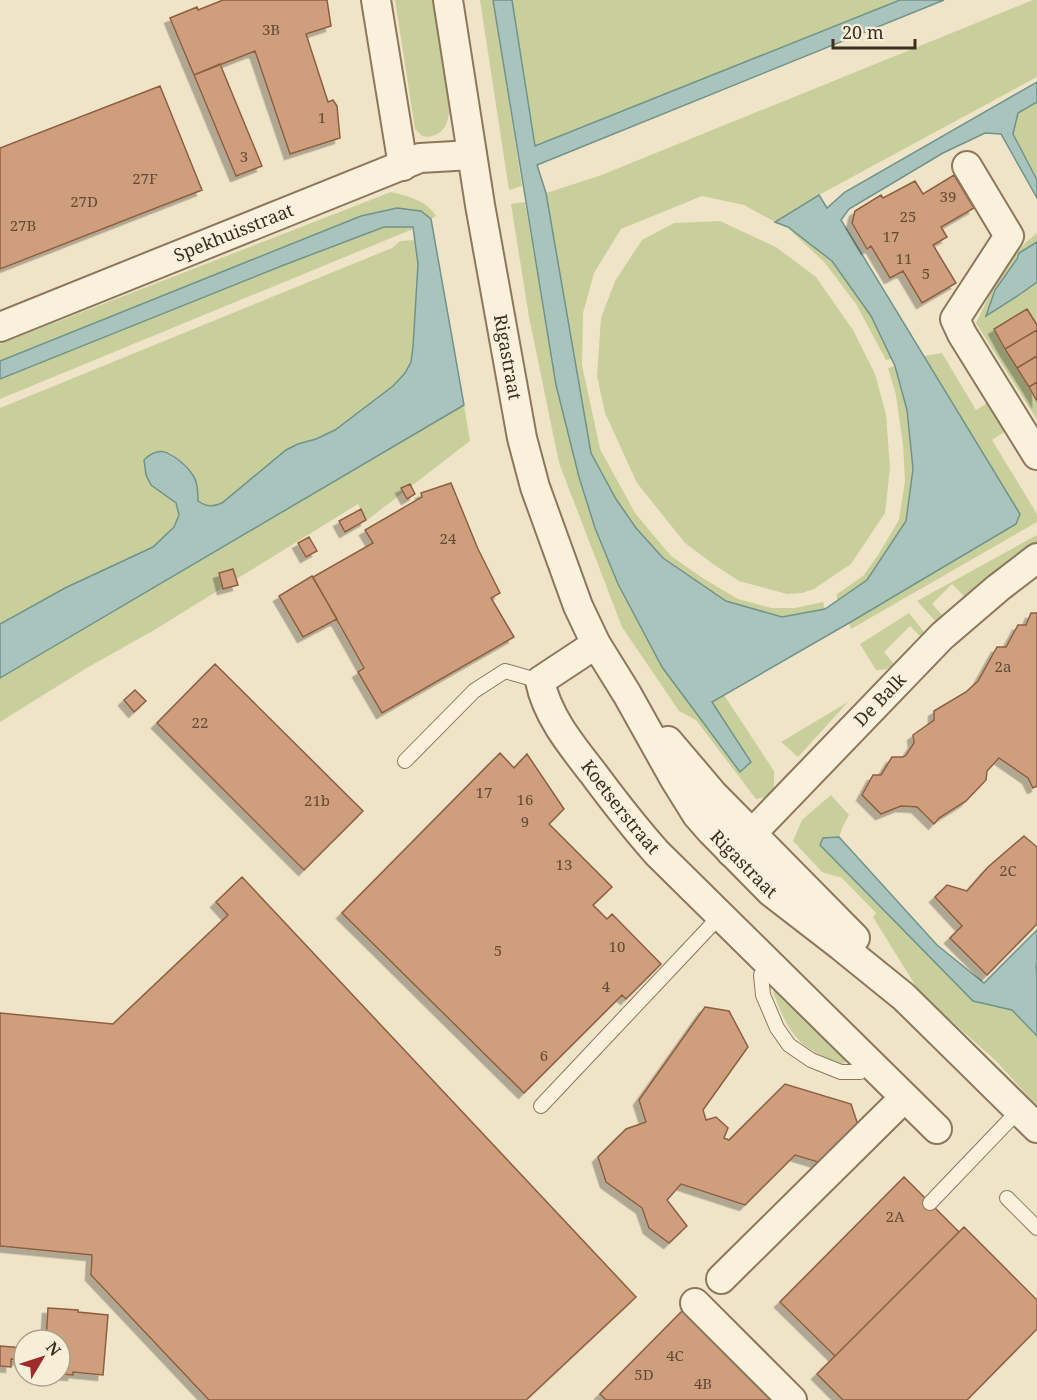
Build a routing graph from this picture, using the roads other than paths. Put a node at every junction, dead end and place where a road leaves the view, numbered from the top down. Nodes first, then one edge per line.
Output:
1 (376, 0) edge
2 (448, 0) edge
3 (472, 155) junction
4 (403, 166) junction
5 (966, 166) dead end
6 (0, 327) edge
7 (1037, 455) edge
8 (1037, 558) edge
9 (596, 644) junction
10 (540, 681) junction
11 (405, 761) dead end
12 (741, 843) junction
13 (720, 916) junction
14 (768, 963) junction
15 (870, 1064) junction
16 (904, 1098) junction
17 (541, 1107) dead end
18 (1028, 1119) edge
19 (937, 1129) dead end
20 (1007, 1198) dead end
21 (930, 1203) dead end
22 (1037, 1227) edge
23 (721, 1279) dead end
24 (695, 1302) dead end
25 (792, 1400) edge

1 - 4 street
2 - 3 street, Rigastraat
3 - 4 street, Spekhuisstraat
3 - 9 street, Rigastraat
4 - 6 street, Spekhuisstraat
5 - 7 street
8 - 12 street, De Balk
9 - 10 street
9 - 12 street, Rigastraat
10 - 11 lane
10 - 13 street, Koetserstraat
12 - 18 street, Rigastraat
13 - 14 street, Koetserstraat
13 - 17 lane
14 - 15 street, Koetserstraat
14 - 15 lane
15 - 16 street, Koetserstraat
16 - 19 street, Koetserstraat
16 - 23 street
18 - 21 lane
20 - 22 lane
24 - 25 street

